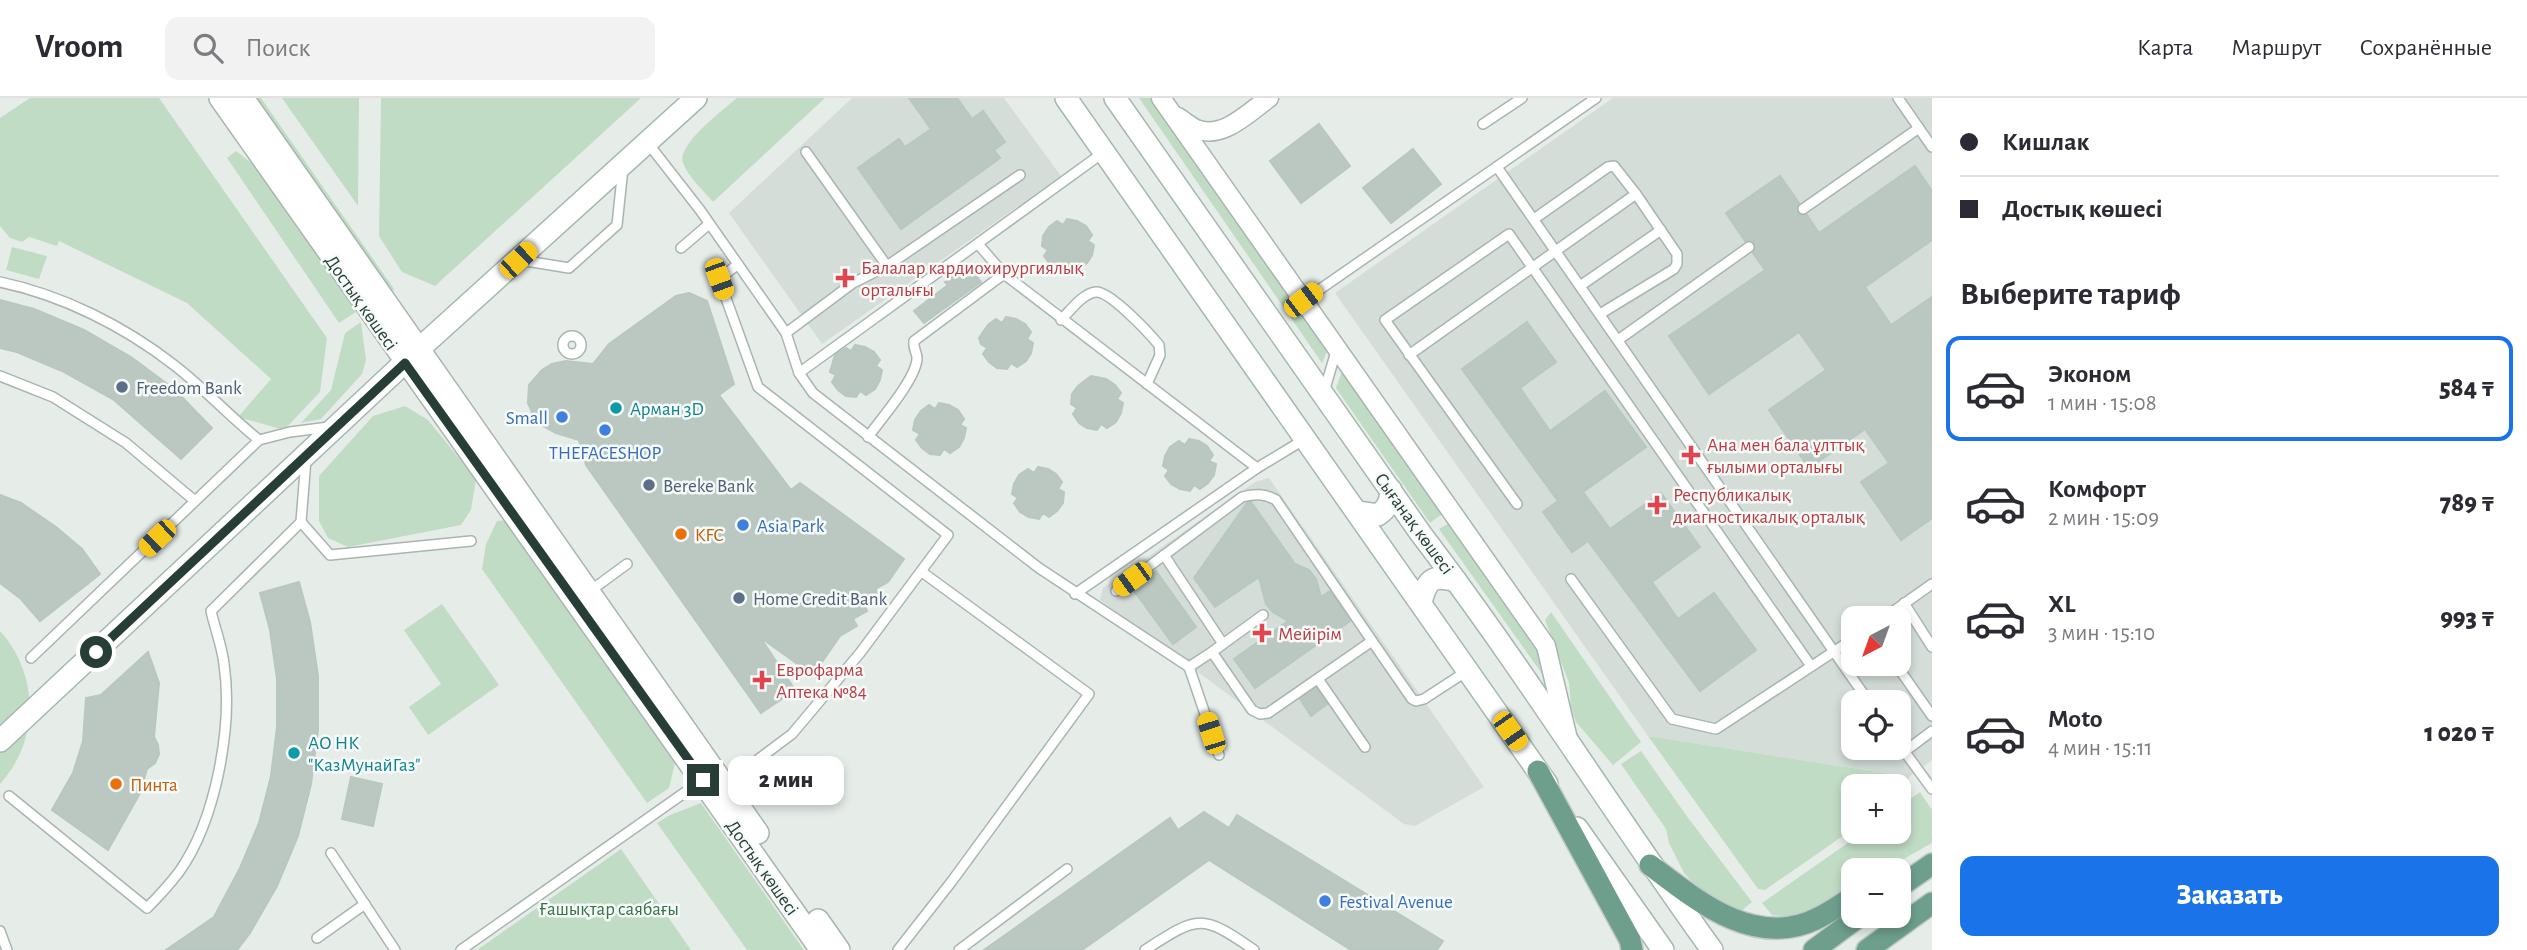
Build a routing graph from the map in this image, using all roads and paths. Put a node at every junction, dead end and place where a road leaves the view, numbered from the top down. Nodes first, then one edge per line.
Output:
1 (220, 98) edge
2 (243, 98) edge
3 (696, 98) edge
4 (1066, 98) edge
5 (1115, 98) edge
6 (1269, 98) edge
7 (1521, 98) edge
8 (1596, 98) edge
9 (1898, 98) edge
10 (1166, 105) edge
11 (1483, 124) dead end
12 (1229, 126) junction
13 (1919, 128) junction
14 (647, 142) junction
15 (1932, 147) edge
16 (806, 152) dead end
17 (1104, 152) junction
18 (624, 164) junction
19 (1497, 167) junction
20 (1212, 171) junction
21 (1020, 175) dead end
22 (1636, 194) junction
23 (1803, 209) dead end
24 (1534, 219) junction
25 (708, 225) junction
26 (1661, 230) junction
27 (978, 244) junction
28 (1749, 247) dead end
29 (681, 248) dead end
30 (1556, 252) junction
31 (518, 260) junction
32 (737, 265) junction
33 (887, 267) junction
34 (1534, 268) junction
35 (1004, 274) junction
36 (0, 282) edge
37 (1580, 286) junction
38 (1303, 300) junction
39 (1600, 314) junction
40 (1062, 320) junction
41 (786, 334) junction
42 (1618, 340) junction
43 (1337, 348) junction
44 (1409, 355) junction
45 (412, 356) junction
46 (799, 373) junction
47 (0, 376) edge
48 (1147, 384) junction
49 (1323, 394) junction
50 (338, 426) junction
51 (867, 437) junction
52 (259, 439) junction
53 (1305, 439) junction
54 (306, 456) junction
55 (1257, 468) junction
56 (1391, 490) junction
57 (195, 501) junction
58 (1517, 504) dead end
59 (1357, 512) junction
60 (301, 522) junction
61 (471, 541) dead end
62 (1164, 555) junction
63 (626, 564) dead end
64 (922, 572) junction
65 (1571, 579) dead end
66 (1456, 580) junction
67 (1932, 584) edge
68 (1116, 591) dead end
69 (589, 592) junction
70 (1075, 594) junction
71 (1421, 602) junction
72 (1904, 603) junction
73 (1900, 606) edge
74 (1262, 615) dead end
75 (1372, 641) junction
76 (1223, 644) junction
77 (1841, 647) edge
78 (1932, 647) edge
79 (1212, 652) junction
80 (1833, 652) junction
81 (31, 658) dead end
82 (1811, 666) junction
83 (1189, 667) junction
84 (1467, 671) junction
85 (1904, 676) edge
86 (1318, 679) junction
87 (1860, 690) edge
88 (1932, 716) edge
89 (1932, 731) edge
90 (0, 741) edge
91 (1911, 743) edge
92 (1569, 745) junction
93 (1365, 747) dead end
94 (1219, 755) dead end
95 (1910, 760) edge
96 (1538, 771) junction
97 (703, 780) junction
98 (724, 785) junction
99 (1932, 789) edge
100 (9, 796) dead end
101 (331, 853) dead end
102 (1650, 865) junction
103 (1067, 869) dead end
104 (1932, 903) edge
105 (365, 904) junction
106 (1841, 904) edge
107 (1911, 918) edge
108 (1844, 928) edge
109 (1897, 928) edge
110 (1902, 928) edge
111 (0, 931) edge
112 (317, 938) dead end
113 (390, 948) edge
114 (7, 950) edge
115 (461, 950) edge
116 (821, 950) edge
117 (839, 950) edge
118 (898, 950) edge
119 (959, 950) edge
120 (1145, 950) edge
121 (1254, 950) edge
122 (1632, 950) edge
123 (1663, 950) edge
124 (1712, 950) edge
125 (1814, 950) edge
126 (1867, 950) edge
127 (1888, 950) edge

1 - 45 main road, Достық көшесі
2 - 45 main road, Достық көшесі
3 - 14 main road
4 - 17 main road
5 - 49 main road, Сығанақ көшесі
6 - 12 street
7 - 11 lane
8 - 19 lane
9 - 13 lane
10 - 12 street
10 - 20 street
12 - 20 street
13 - 15 lane
13 - 23 lane
14 - 18 main road
14 - 25 lane
16 - 33 lane
17 - 27 lane
17 - 53 main road
18 - 31 main road
18 - 31 lane
19 - 24 lane
19 - 38 lane
20 - 38 street
21 - 33 lane
22 - 24 lane
22 - 26 lane
22 - 30 lane
24 - 30 lane
25 - 29 lane
25 - 32 lane
26 - 37 lane
26 - 39 lane
27 - 35 lane
27 - 46 lane
28 - 42 lane
30 - 34 lane
30 - 37 lane
31 - 45 main road
32 - 41 lane
32 - 64 lane
33 - 41 lane
34 - 44 lane
34 - 44 lane
34 - 82 lane
35 - 40 lane
35 - 51 lane
36 - 52 lane
37 - 39 lane
38 - 43 street
39 - 42 lane
40 - 48 lane
40 - 48 lane
41 - 46 lane
42 - 80 lane
43 - 49 lane
43 - 92 street
44 - 58 lane
45 - 50 main road
45 - 69 main road, Достық көшесі
45 - 97 main road, Достық көшесі
46 - 51 lane
47 - 57 lane
48 - 55 lane
49 - 56 main road, Сығанақ көшесі
50 - 52 lane
50 - 54 main road
51 - 70 lane
52 - 57 lane
53 - 55 lane
53 - 59 main road
54 - 60 lane
54 - 90 main road
55 - 70 lane
56 - 59 main road
56 - 66 main road, Сығанақ көшесі
57 - 81 lane
59 - 71 main road
60 - 61 lane
60 - 100 lane
62 - 68 lane
62 - 75 lane
62 - 76 lane
63 - 69 lane
64 - 98 lane
64 - 118 lane
65 - 82 lane
66 - 71 main road
66 - 92 main road, Сығанақ көшесі
67 - 72 lane
69 - 98 main road, Достық көшесі
70 - 83 lane
71 - 84 main road
72 - 73 lane
72 - 78 lane
74 - 76 lane
75 - 84 lane
75 - 86 lane
76 - 79 lane
77 - 80 lane
79 - 83 lane
79 - 86 lane
80 - 82 lane
80 - 87 lane
83 - 94 lane
84 - 96 main road
85 - 88 lane
86 - 93 lane
89 - 91 lane
92 - 102 main road, Сығанақ көшесі
95 - 99 lane
96 - 122 main road
96 - 123 main road
97 - 115 lane
97 - 116 main road, Достық көшесі
98 - 117 main road, Достық көшесі
101 - 105 lane
102 - 106 main road
102 - 124 main road, Сығанақ көшесі
103 - 119 lane
104 - 107 main road
105 - 112 lane
105 - 113 lane
108 - 125 main road
109 - 126 main road
110 - 127 main road
111 - 114 lane
120 - 121 lane

